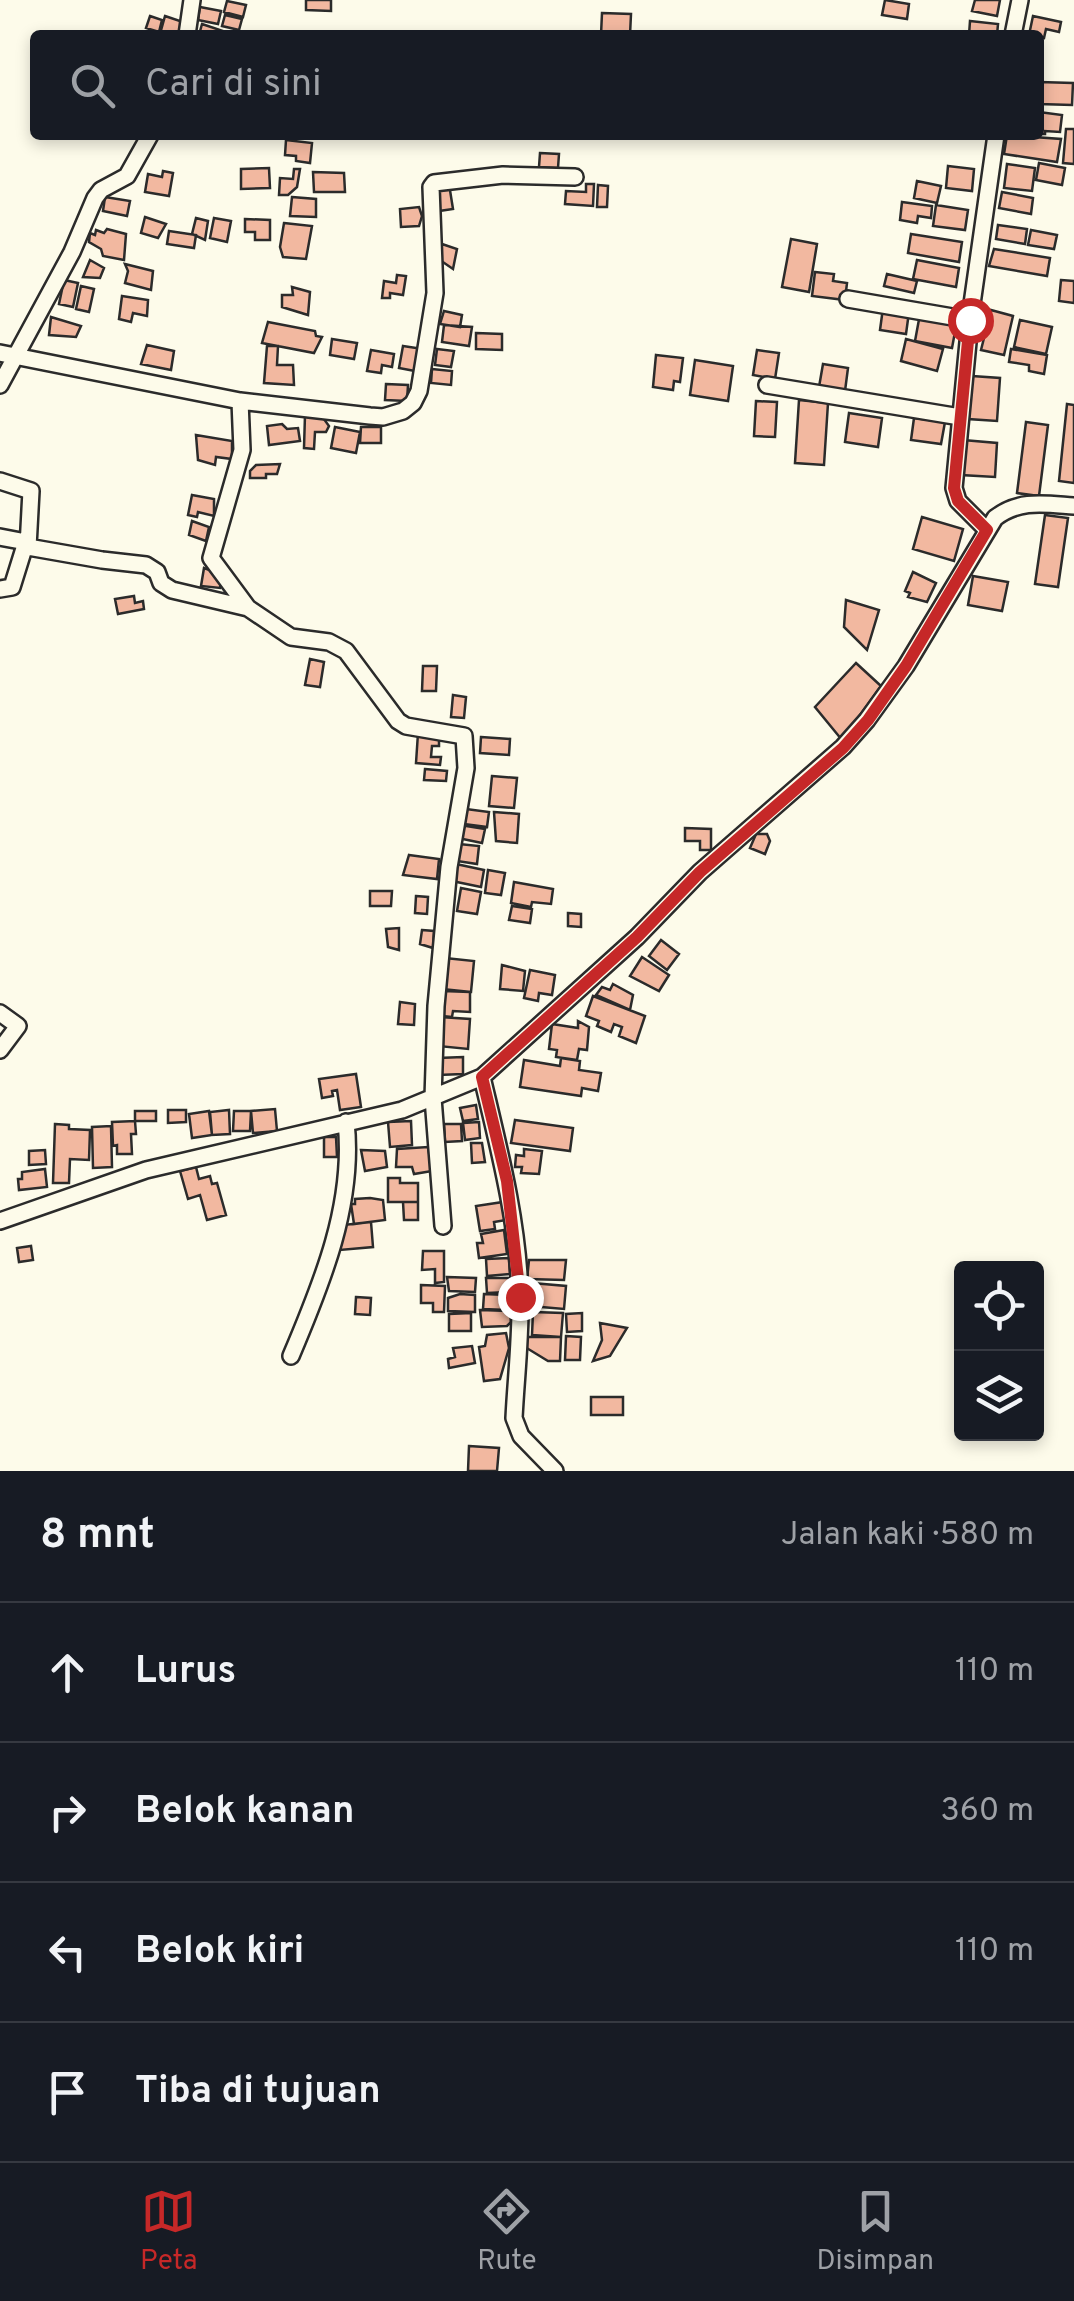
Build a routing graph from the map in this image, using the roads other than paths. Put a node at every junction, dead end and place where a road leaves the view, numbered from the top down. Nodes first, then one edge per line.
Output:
1 (192, 0) edge
2 (1020, 0) edge
3 (187, 30) edge
4 (1013, 30) edge
5 (147, 140) edge
6 (995, 140) edge
7 (575, 177) dead end
8 (848, 299) dead end
9 (970, 320) junction
10 (8, 354) edge
11 (0, 385) edge
12 (766, 385) dead end
13 (240, 401) junction
14 (960, 418) junction
15 (0, 482) edge
16 (1074, 506) edge
17 (987, 530) junction
18 (0, 537) edge
19 (26, 542) junction
20 (0, 589) edge
21 (248, 608) junction
22 (0, 1012) edge
23 (0, 1050) edge
24 (482, 1077) junction
25 (433, 1098) junction
26 (346, 1122) junction
27 (0, 1221) edge
28 (442, 1226) dead end
29 (291, 1356) dead end
30 (555, 1471) edge

1 - 3 street
2 - 4 street
5 - 10 street
6 - 9 street
7 - 13 street
8 - 9 street
9 - 14 street
10 - 11 street
10 - 13 street
12 - 14 street
13 - 21 street
14 - 17 street
15 - 19 street
16 - 17 street
17 - 24 street
18 - 19 street
19 - 20 street
19 - 21 street
21 - 25 street
22 - 23 street
24 - 25 street
24 - 30 street
25 - 26 street
25 - 28 street
26 - 27 street
26 - 29 street

